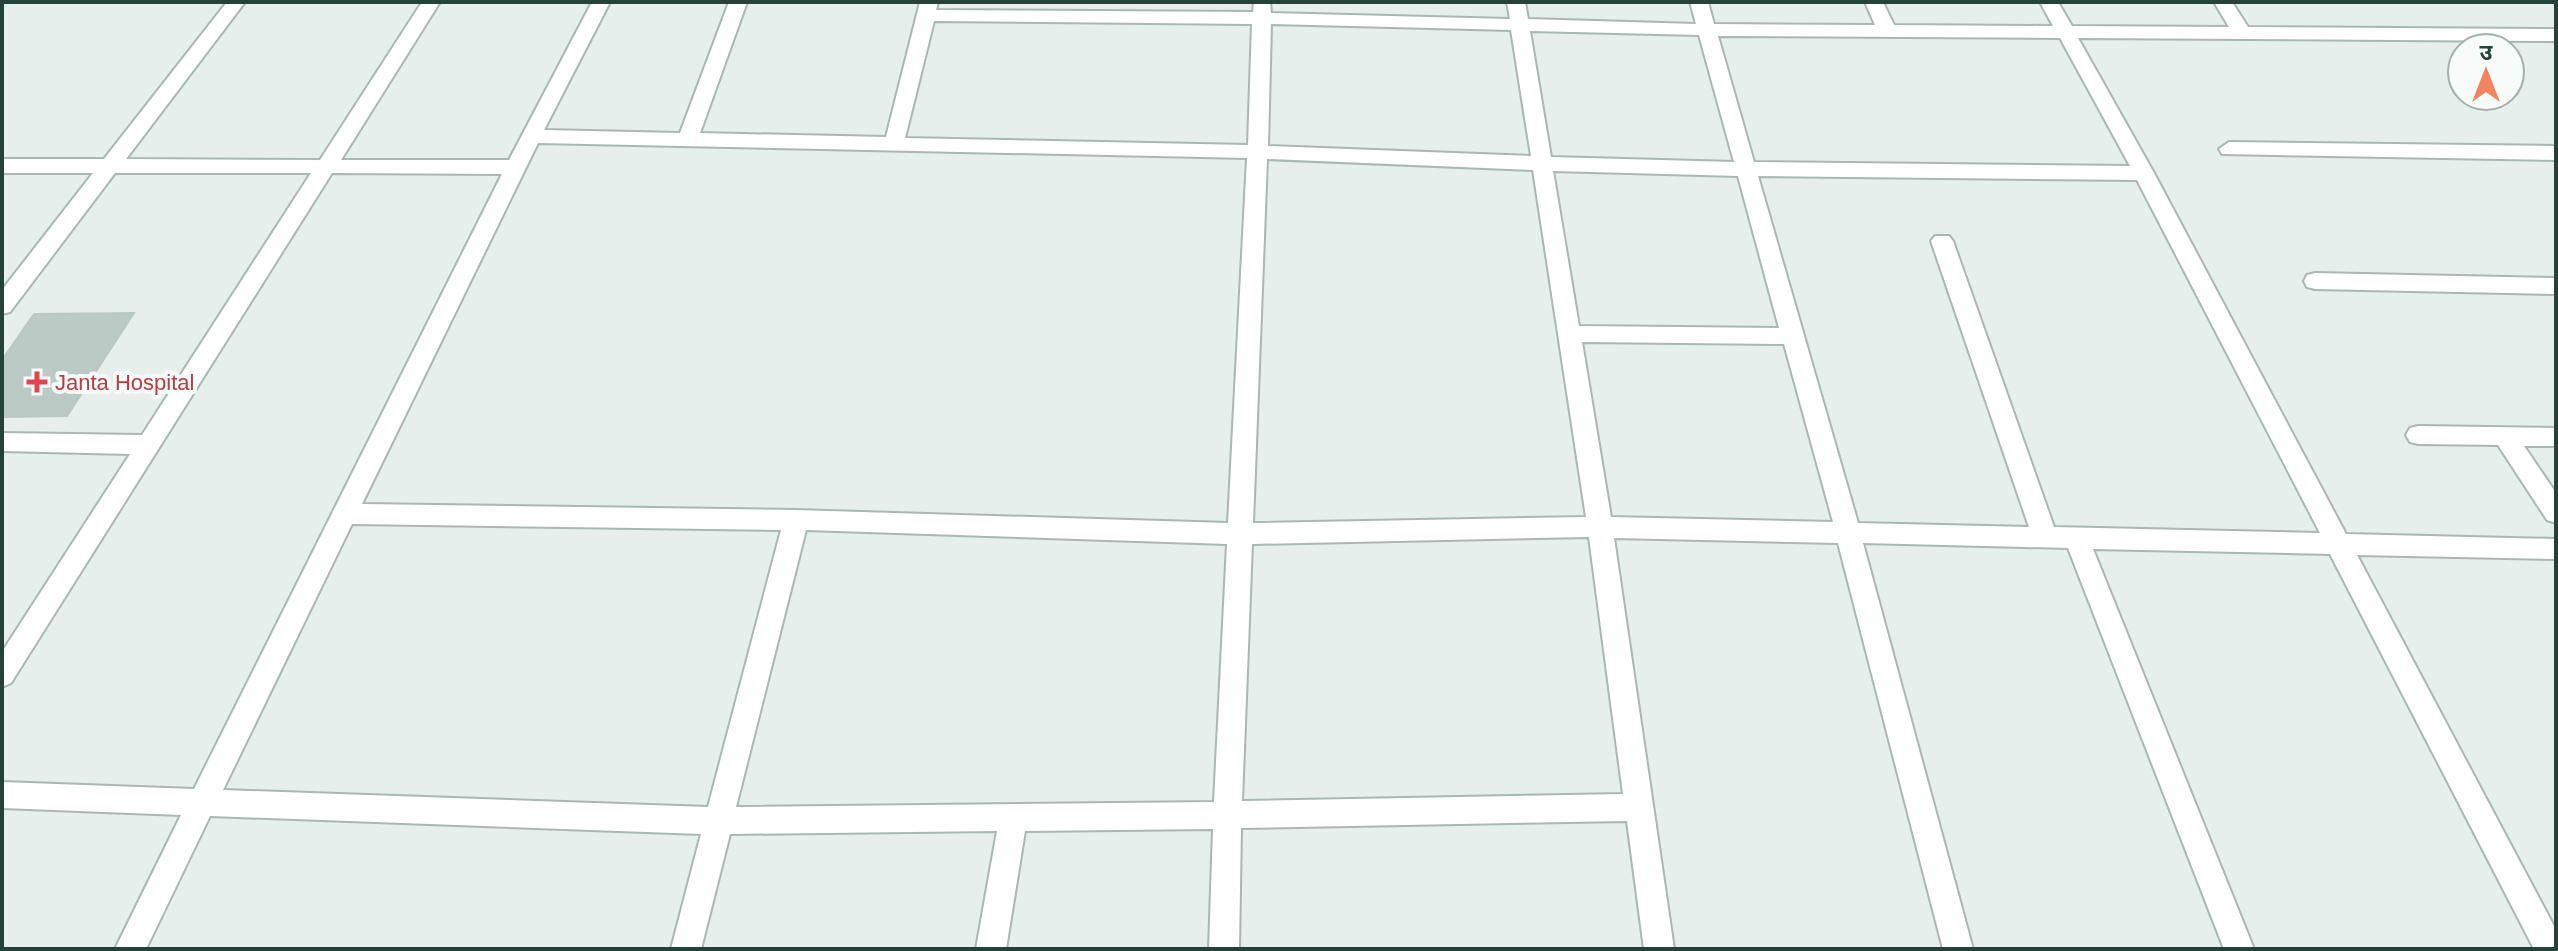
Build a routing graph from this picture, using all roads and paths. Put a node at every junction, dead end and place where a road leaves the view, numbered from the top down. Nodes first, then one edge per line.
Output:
1 (236, 2) edge
2 (431, 2) edge
3 (601, 2) edge
4 (738, 2) edge
5 (1516, 2) edge
6 (1699, 2) edge
7 (1874, 2) edge
8 (2049, 2) edge
9 (2223, 2) edge
10 (928, 9) edge
11 (1087, 9) edge
12 (1262, 10) edge
13 (1521, 25) junction
14 (1709, 30) junction
15 (1887, 31) junction
16 (2066, 33) junction
17 (2242, 33) junction
18 (2556, 35) edge
19 (531, 136) junction
20 (688, 139) junction
21 (894, 144) junction
22 (2229, 149) dead end
23 (1258, 152) junction
24 (2556, 153) edge
25 (1544, 163) junction
26 (2, 166) edge
27 (106, 167) junction
28 (324, 167) junction
29 (516, 167) junction
30 (1748, 169) junction
31 (2144, 173) junction
32 (1942, 241) dead end
33 (2315, 281) dead end
34 (2556, 286) edge
35 (2, 306) edge
36 (1570, 334) junction
37 (1793, 336) junction
38 (2418, 435) dead end
39 (2504, 436) junction
40 (2556, 437) edge
41 (2, 442) edge
42 (148, 445) junction
43 (2556, 513) edge
44 (345, 514) junction
45 (796, 520) junction
46 (1600, 527) junction
47 (1848, 532) junction
48 (1237, 534) junction
49 (2045, 537) junction
50 (2076, 538) junction
51 (2336, 543) junction
52 (2556, 549) edge
53 (2, 675) edge
54 (2, 795) edge
55 (202, 803) junction
56 (1638, 807) junction
57 (1226, 815) junction
58 (1013, 818) junction
59 (719, 821) junction
60 (130, 949) edge
61 (686, 949) edge
62 (991, 949) edge
63 (1224, 949) edge
64 (1659, 949) edge
65 (1958, 949) edge
66 (2239, 949) edge
67 (2550, 949) edge

1 - 27 street
2 - 28 street
3 - 19 street
4 - 20 street
5 - 13 street
6 - 14 street
7 - 15 street
8 - 16 street
9 - 17 street
10 - 11 street
10 - 21 street
11 - 12 street
12 - 13 street
12 - 23 street
13 - 14 street
13 - 25 street
14 - 15 street
14 - 30 street
15 - 16 street
16 - 17 street
16 - 31 street
17 - 18 street
19 - 20 street
19 - 29 street
20 - 21 street
21 - 23 street
22 - 24 street
23 - 25 street
23 - 48 street
25 - 30 street
25 - 36 street
26 - 27 street
27 - 28 street
27 - 35 street
28 - 29 street
28 - 42 street
29 - 44 street
30 - 31 street
30 - 37 street
31 - 51 street
32 - 49 street
33 - 34 street
36 - 37 street
36 - 46 street
37 - 47 street
38 - 39 street
39 - 40 street
39 - 43 street
41 - 42 street
42 - 53 street
44 - 45 street
44 - 55 street
45 - 48 street
45 - 59 street
46 - 47 street
46 - 48 street
46 - 56 street
47 - 49 street
47 - 65 street
48 - 57 street
49 - 50 street
50 - 51 street
50 - 66 street
51 - 52 street
51 - 67 street
54 - 55 street
55 - 59 street
55 - 60 street
56 - 57 street
56 - 64 street
57 - 58 street
57 - 63 street
58 - 59 street
58 - 62 street
59 - 61 street

